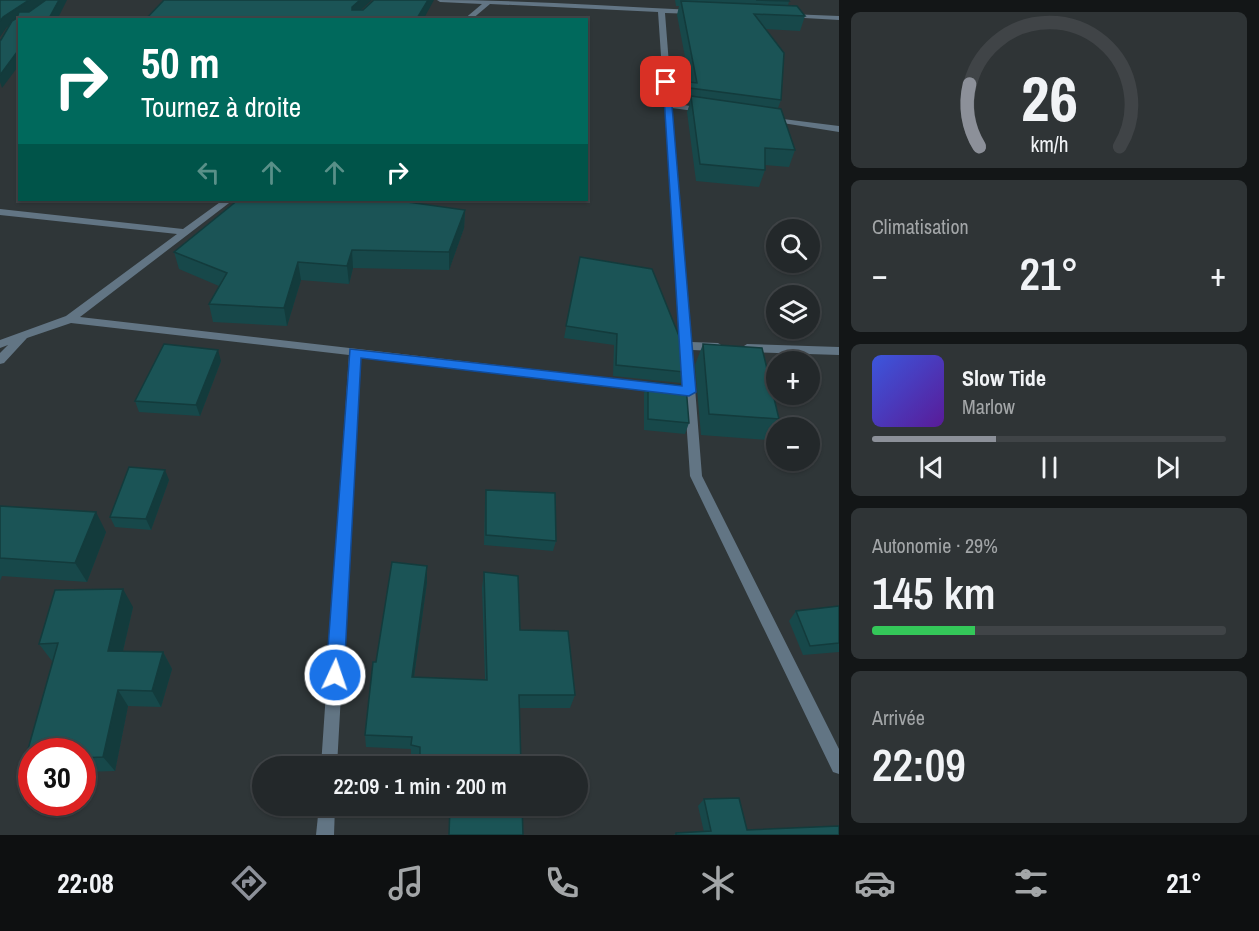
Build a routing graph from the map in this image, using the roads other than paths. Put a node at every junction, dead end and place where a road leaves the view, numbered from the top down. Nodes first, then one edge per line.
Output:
1 (440, 0) edge
2 (490, 1) edge
3 (661, 10) junction
4 (708, 12) edge
5 (780, 16) edge
6 (469, 18) edge
7 (839, 18) edge
8 (668, 105) junction
9 (713, 112) edge
10 (759, 118) edge
11 (839, 129) edge
12 (227, 201) edge
13 (0, 212) edge
14 (185, 232) junction
15 (70, 319) junction
16 (25, 335) junction
17 (0, 344) edge
18 (686, 346) junction
19 (839, 351) edge
20 (355, 352) junction
21 (0, 360) edge
22 (689, 392) junction
23 (330, 756) edge
24 (839, 766) edge
25 (326, 816) edge
26 (325, 835) edge

1 - 2 street
2 - 3 street
2 - 6 street
3 - 4 street
3 - 8 street
5 - 7 street
8 - 9 street
8 - 18 street
10 - 11 street
12 - 14 street
13 - 14 street
14 - 15 street
15 - 16 street
15 - 20 street
16 - 17 street
16 - 21 street
18 - 19 street
18 - 22 street
20 - 22 street
20 - 23 street
22 - 24 street
25 - 26 street

